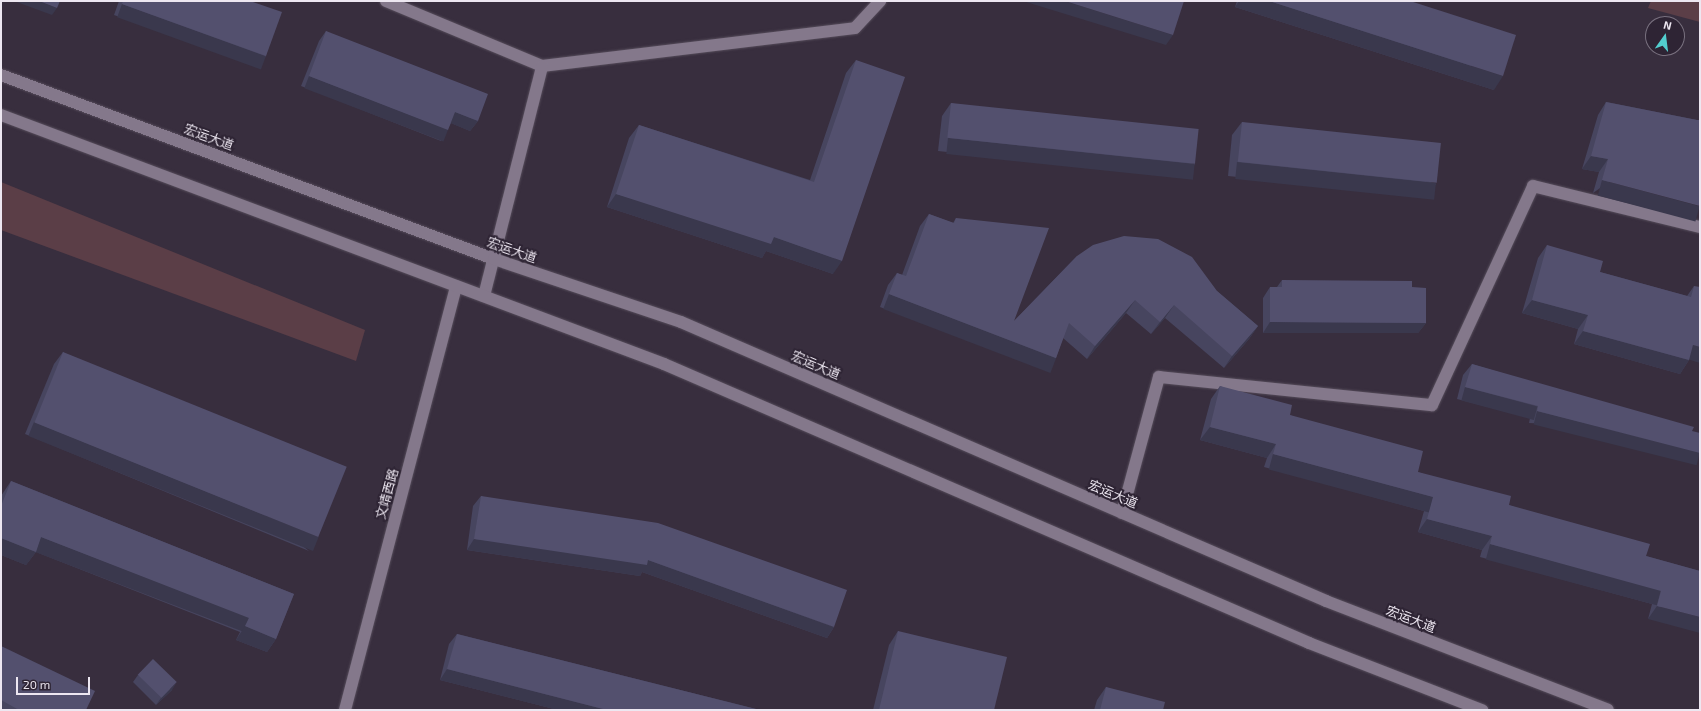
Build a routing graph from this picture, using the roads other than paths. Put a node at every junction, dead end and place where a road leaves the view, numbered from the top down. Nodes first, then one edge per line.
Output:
1 (386, 1) edge
2 (880, 1) edge
3 (542, 66) junction
4 (1, 75) edge
5 (1, 115) edge
6 (1700, 227) edge
7 (494, 259) junction
8 (456, 286) junction
9 (484, 296) junction
10 (1122, 513) junction
11 (345, 710) edge
12 (1482, 710) edge
13 (1608, 710) edge

1 - 3 main road
2 - 3 main road
3 - 7 main road
4 - 7 main road, 宏运大道
5 - 8 main road
6 - 10 main road
7 - 9 main road
7 - 10 main road, 宏运大道
8 - 9 main road
8 - 11 main road, 文靖西路
9 - 12 main road
10 - 13 main road, 宏运大道

